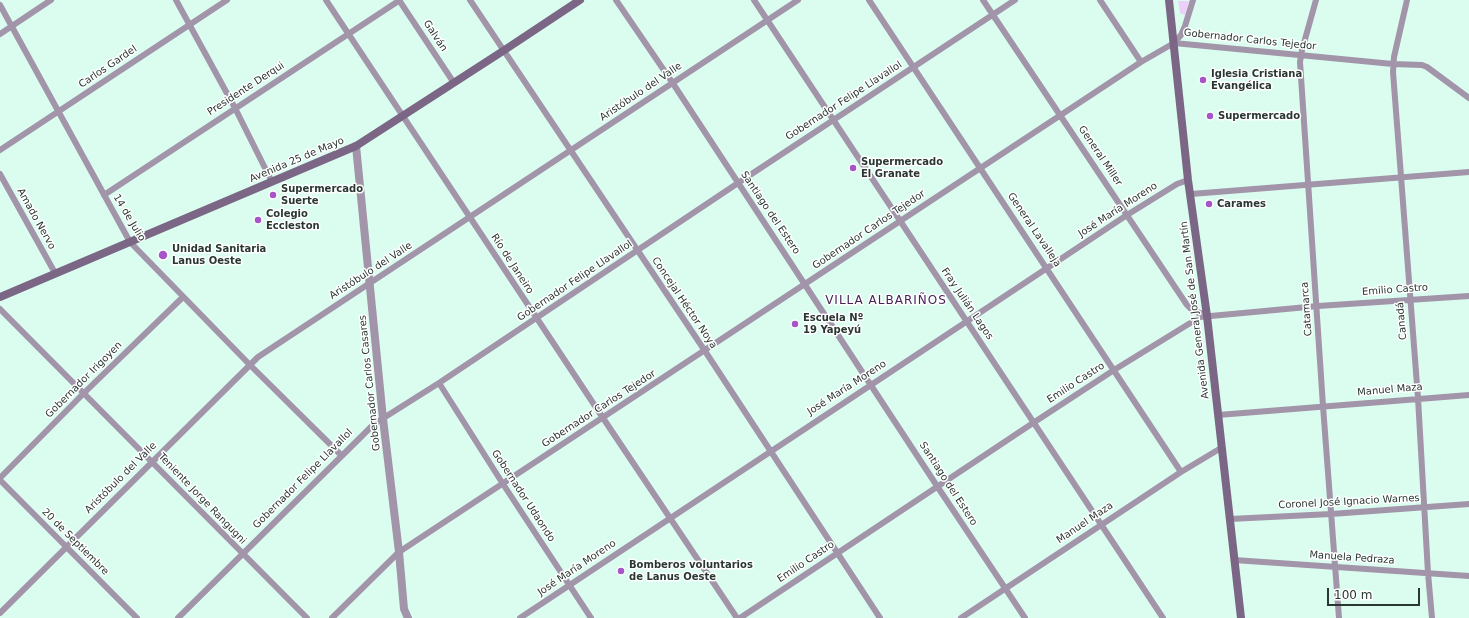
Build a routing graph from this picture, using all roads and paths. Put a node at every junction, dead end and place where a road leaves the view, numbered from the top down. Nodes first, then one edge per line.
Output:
1 (51, 0) edge
2 (176, 0) edge
3 (227, 0) edge
4 (326, 0) edge
5 (400, 0) edge
6 (470, 0) edge
7 (580, 0) edge
8 (616, 0) edge
9 (754, 0) edge
10 (798, 0) edge
11 (869, 0) edge
12 (983, 0) edge
13 (1015, 0) edge
14 (1100, 0) edge
15 (1169, 0) edge
16 (1193, 0) edge
17 (1316, 0) edge
18 (1407, 0) edge
19 (0, 5) edge
20 (993, 15) junction
21 (767, 20) junction
22 (189, 25) junction
23 (11, 26) junction
24 (0, 34) edge
25 (348, 35) junction
26 (1174, 43) junction
27 (503, 51) junction
28 (1300, 56) junction
29 (1141, 62) junction
30 (1393, 64) junction
31 (914, 68) junction
32 (672, 82) junction
33 (454, 83) junction
34 (1469, 98) edge
35 (234, 108) junction
36 (59, 112) junction
37 (402, 116) junction
38 (1060, 116) junction
39 (834, 120) junction
40 (356, 146) junction
41 (0, 150) edge
42 (571, 151) junction
43 (980, 169) junction
44 (1469, 172) edge
45 (0, 174) edge
46 (1401, 177) junction
47 (1188, 180) junction
48 (272, 182) junction
49 (738, 183) junction
50 (1308, 185) junction
51 (1191, 194) junction
52 (104, 195) junction
53 (1127, 215) junction
54 (470, 218) junction
55 (900, 221) junction
56 (130, 242) junction
57 (637, 251) junction
58 (1047, 268) junction
59 (55, 273) junction
60 (370, 284) junction
61 (805, 285) junction
62 (1469, 296) edge
63 (0, 297) edge
64 (183, 297) junction
65 (1410, 299) junction
66 (1318, 306) junction
67 (0, 308) edge
68 (1207, 316) junction
69 (537, 319) junction
70 (966, 321) junction
71 (705, 351) junction
72 (249, 364) junction
73 (1114, 370) junction
74 (439, 383) junction
75 (870, 385) junction
76 (84, 393) junction
77 (1469, 395) edge
78 (1418, 398) junction
79 (1323, 406) junction
80 (1218, 415) junction
81 (603, 418) junction
82 (383, 419) junction
83 (1033, 423) junction
84 (1221, 448) junction
85 (770, 451) junction
86 (341, 456) junction
87 (152, 462) junction
88 (1181, 472) junction
89 (0, 479) edge
90 (503, 484) junction
91 (937, 486) junction
92 (1469, 504) edge
93 (1424, 508) junction
94 (1331, 514) junction
95 (670, 518) junction
96 (1230, 519) junction
97 (1101, 524) junction
98 (66, 547) junction
99 (399, 552) junction
100 (837, 553) junction
101 (242, 554) junction
102 (1234, 560) junction
103 (1335, 568) junction
104 (1428, 573) junction
105 (1469, 576) edge
106 (570, 586) junction
107 (1005, 588) junction
108 (0, 613) edge
109 (137, 618) edge
110 (178, 618) edge
111 (307, 618) edge
112 (332, 618) edge
113 (408, 618) edge
114 (520, 618) edge
115 (591, 618) edge
116 (737, 618) edge
117 (740, 618) edge
118 (880, 618) edge
119 (961, 618) edge
120 (1025, 618) edge
121 (1163, 618) edge
122 (1241, 618) edge
123 (1339, 618) edge
124 (1432, 618) edge

1 - 23 street
2 - 22 street
3 - 22 street, Carlos Gardel
4 - 25 street, Río de Janeiro
5 - 25 street, Presidente Derqui
5 - 33 street, Galván
6 - 27 street, Concejal Héctor Noya
7 - 27 main road, Avenida 25 de Mayo
8 - 32 street, Santiago del Estero
9 - 21 street, Fray Julián Lagos
10 - 21 street, Aristóbulo del Valle
11 - 31 street, General Lavalleja
12 - 20 street, General Miller
13 - 20 street, Gobernador Felipe Llavallol
14 - 29 street
15 - 26 main road, Avenida General José de San Martín
16 - 26 street
17 - 28 street, Catamarca
18 - 30 street, Canadá
19 - 23 street, 14 de Julio
20 - 31 street, Gobernador Felipe Llavallol
20 - 38 street, General Miller
21 - 32 street, Aristóbulo del Valle
21 - 39 street, Fray Julián Lagos
22 - 35 street
22 - 36 street, Carlos Gardel
23 - 24 street
23 - 36 street, 14 de Julio
25 - 35 street, Presidente Derqui
25 - 37 street, Río de Janeiro
26 - 28 street, Gobernador Carlos Tejedor
26 - 29 street, Gobernador Carlos Tejedor
26 - 47 main road, Avenida General José de San Martín
27 - 33 main road, Avenida 25 de Mayo
27 - 42 street, Concejal Héctor Noya
28 - 30 street, Gobernador Carlos Tejedor
28 - 50 street, Catamarca
29 - 38 street, Gobernador Carlos Tejedor
30 - 34 street, Gobernador Carlos Tejedor
30 - 46 street, Canadá
31 - 39 street, Gobernador Felipe Llavallol
31 - 43 street, General Lavalleja
32 - 42 street, Aristóbulo del Valle
32 - 49 street, Santiago del Estero
33 - 37 main road, Avenida 25 de Mayo
35 - 48 street
35 - 52 street, Presidente Derqui
36 - 41 street, Carlos Gardel
36 - 52 street, 14 de Julio
37 - 40 main road, Avenida 25 de Mayo
37 - 54 street, Río de Janeiro
38 - 43 street, Gobernador Carlos Tejedor
38 - 53 street, General Miller
39 - 49 street, Gobernador Felipe Llavallol
39 - 55 street, Fray Julián Lagos
40 - 48 main road, Avenida 25 de Mayo
40 - 60 street, Gobernador Carlos Casares
42 - 54 street, Aristóbulo del Valle
42 - 57 street, Concejal Héctor Noya
43 - 55 street, Gobernador Carlos Tejedor
43 - 58 street, General Lavalleja
44 - 46 street
45 - 59 street, Amado Nervo
46 - 50 street
46 - 65 street, Canadá
47 - 51 main road, Avenida General José de San Martín
47 - 53 street, José María Moreno
48 - 56 main road, Avenida 25 de Mayo
49 - 57 street, Gobernador Felipe Llavallol
49 - 61 street, Santiago del Estero
50 - 51 street
50 - 66 street, Catamarca
51 - 68 main road, Avenida General José de San Martín
52 - 56 street, 14 de Julio
53 - 58 street, José María Moreno
53 - 68 street, General Miller
54 - 60 street, Aristóbulo del Valle
54 - 69 street, Río de Janeiro
55 - 61 street, Gobernador Carlos Tejedor
55 - 70 street, Fray Julián Lagos
56 - 59 main road, Avenida 25 de Mayo
56 - 64 street, 14 de Julio
57 - 69 street, Gobernador Felipe Llavallol
57 - 71 street, Concejal Héctor Noya
58 - 70 street, José María Moreno
58 - 73 street, General Lavalleja
59 - 63 main road, Avenida 25 de Mayo
60 - 72 street, Aristóbulo del Valle
60 - 82 street, Gobernador Carlos Casares
61 - 71 street, Gobernador Carlos Tejedor
61 - 75 street, Santiago del Estero
62 - 65 street, Emilio Castro
64 - 72 street, 14 de Julio
64 - 76 street, Gobernador Irigoyen
65 - 66 street, Emilio Castro
65 - 78 street, Canadá
66 - 68 street, Emilio Castro
66 - 79 street, Catamarca
67 - 76 street, Teniente Jorge Rangugni
68 - 73 street, Emilio Castro
68 - 80 main road, Avenida General José de San Martín
69 - 74 street, Gobernador Felipe Llavallol
69 - 81 street, Río de Janeiro
70 - 75 street, José María Moreno
70 - 83 street, Fray Julián Lagos
71 - 81 street, Gobernador Carlos Tejedor
71 - 85 street, Concejal Héctor Noya
72 - 86 street, 14 de Julio
72 - 87 street, Aristóbulo del Valle
73 - 83 street, Emilio Castro
73 - 88 street, General Lavalleja
74 - 82 street, Gobernador Felipe Llavallol
74 - 90 street, Gobernador Udaondo
75 - 85 street, José María Moreno
75 - 91 street, Santiago del Estero
76 - 87 street, Teniente Jorge Rangugni
76 - 89 street, Gobernador Irigoyen
77 - 78 street, Manuel Maza
78 - 79 street, Manuel Maza
78 - 93 street, Canadá
79 - 80 street, Manuel Maza
79 - 94 street, Catamarca
80 - 84 main road, Avenida General José de San Martín
81 - 90 street, Gobernador Carlos Tejedor
81 - 95 street, Río de Janeiro
82 - 86 street, Gobernador Felipe Llavallol
82 - 99 street, Gobernador Carlos Casares
83 - 91 street, Emilio Castro
83 - 97 street, Fray Julián Lagos
84 - 88 street, Manuel Maza
84 - 96 main road, Avenida General José de San Martín
85 - 95 street, José María Moreno
85 - 100 street, Concejal Héctor Noya
86 - 101 street, Gobernador Felipe Llavallol
87 - 98 street, Aristóbulo del Valle
87 - 101 street, Teniente Jorge Rangugni
88 - 97 street, Manuel Maza
89 - 98 street, 20 de Septiembre
90 - 99 street, Gobernador Carlos Tejedor
90 - 106 street, Gobernador Udaondo
91 - 100 street, Emilio Castro
91 - 107 street, Santiago del Estero
92 - 93 street, Coronel José Ignacio Warnes
93 - 94 street, Coronel José Ignacio Warnes
93 - 104 street, Canadá
94 - 96 street, Coronel José Ignacio Warnes
94 - 103 street, Catamarca
95 - 106 street, José María Moreno
95 - 116 street, Río de Janeiro
96 - 102 main road, Avenida General José de San Martín
97 - 107 street, Manuel Maza
97 - 121 street, Fray Julián Lagos
98 - 108 street, Aristóbulo del Valle
98 - 109 street, 20 de Septiembre
99 - 112 street, Gobernador Carlos Tejedor
99 - 113 street, Gobernador Carlos Casares
100 - 117 street, Emilio Castro
100 - 118 street, Concejal Héctor Noya
101 - 110 street, Gobernador Felipe Llavallol
101 - 111 street, Teniente Jorge Rangugni
102 - 103 street, Manuela Pedraza
102 - 122 main road, Avenida General José de San Martín
103 - 104 street, Manuela Pedraza
103 - 123 street, Catamarca
104 - 105 street, Manuela Pedraza
104 - 124 street, Canadá
106 - 114 street, José María Moreno
106 - 115 street, Gobernador Udaondo
107 - 119 street, Manuel Maza
107 - 120 street, Santiago del Estero

